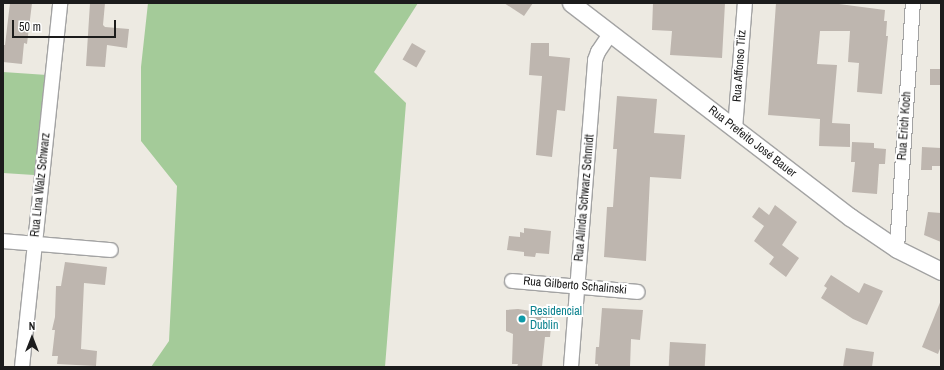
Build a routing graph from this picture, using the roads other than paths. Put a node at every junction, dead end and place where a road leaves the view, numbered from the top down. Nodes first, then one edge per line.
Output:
1 (60, 3) edge
2 (571, 3) edge
3 (745, 3) edge
4 (913, 3) edge
5 (610, 34) junction
6 (735, 129) junction
7 (3, 240) edge
8 (35, 243) junction
9 (897, 249) junction
10 (111, 250) dead end
11 (941, 271) edge
12 (512, 281) dead end
13 (578, 286) junction
14 (638, 292) dead end
15 (22, 367) edge
16 (571, 367) edge

1 - 8 street, Rua Lina Walz Schwarz
2 - 5 street, Rua Prefeito José Bauer
3 - 6 street, Rua Affonso Titz
4 - 9 street, Rua Erich Koch
5 - 6 street, Rua Prefeito José Bauer
5 - 13 street, Rua Alinda Schwarz Schmidt
6 - 9 street, Rua Prefeito José Bauer
7 - 8 street
8 - 10 street
8 - 15 street, Rua Lina Walz Schwarz
9 - 11 street, Rua Prefeito José Bauer
12 - 13 street, Rua Gilberto Schalinski
13 - 14 street, Rua Gilberto Schalinski
13 - 16 street, Rua Alinda Schwarz Schmidt

